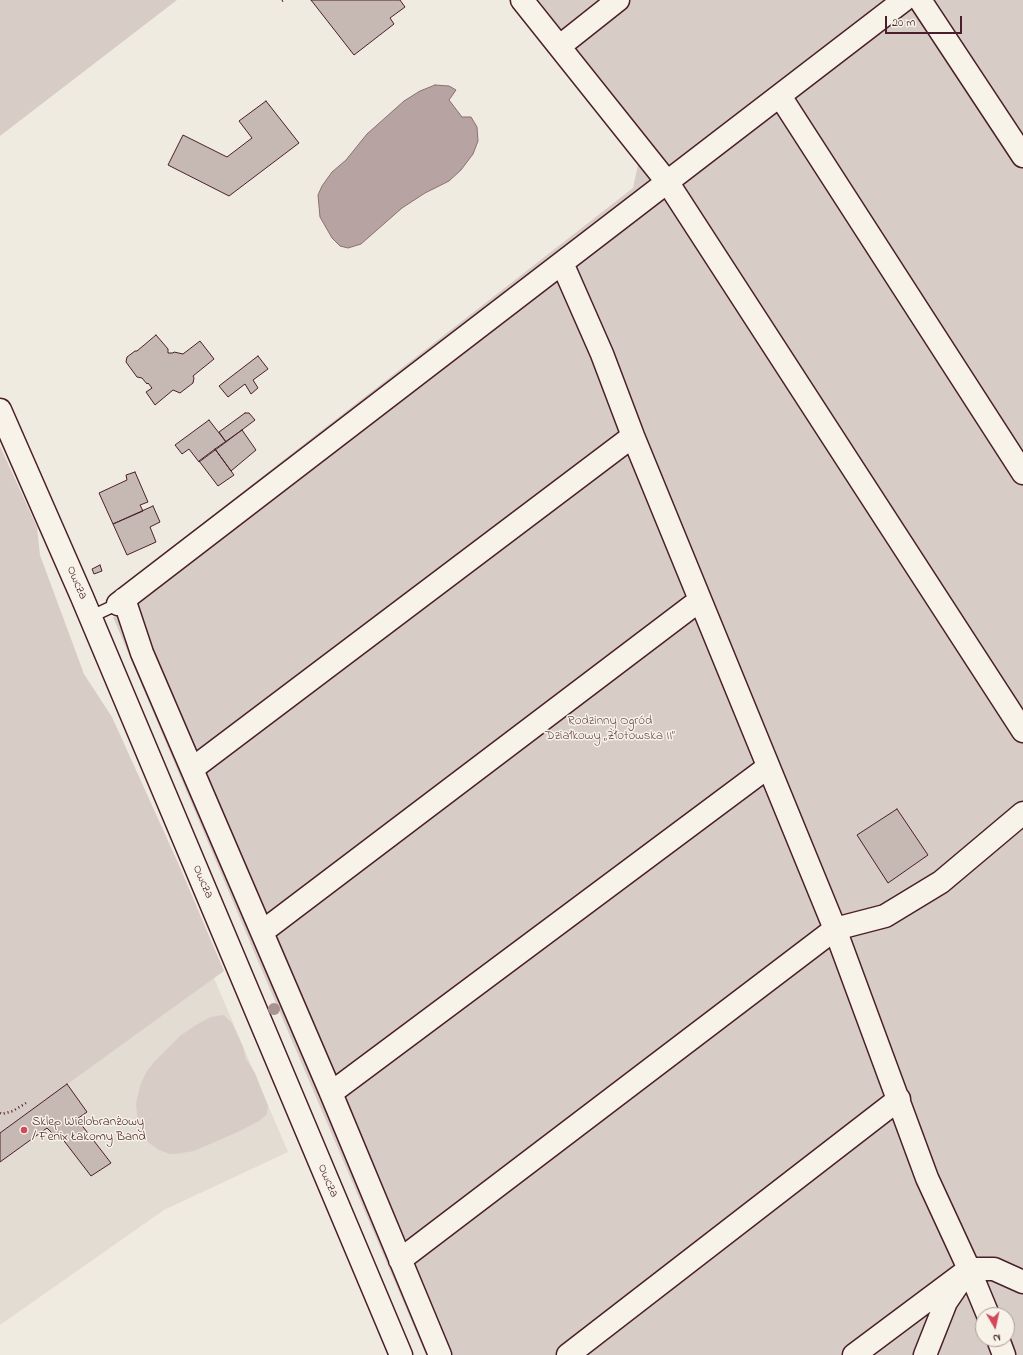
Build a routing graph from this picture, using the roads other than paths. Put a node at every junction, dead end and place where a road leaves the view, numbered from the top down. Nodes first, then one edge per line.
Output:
1 (522, 0) edge
2 (618, 0) edge
3 (904, 0) edge
4 (920, 0) edge
5 (560, 46) junction
6 (780, 96) junction
7 (1023, 156) edge
8 (668, 183) junction
9 (562, 263) junction
10 (0, 410) edge
11 (633, 436) junction
12 (1023, 473) edge
13 (700, 600) junction
14 (121, 602) junction
15 (90, 617) junction
16 (1023, 731) edge
17 (768, 766) junction
18 (192, 769) junction
19 (1023, 813) edge
20 (835, 929) junction
21 (262, 932) junction
22 (331, 1093) junction
23 (899, 1100) junction
24 (400, 1260) junction
25 (969, 1268) junction
26 (1023, 1282) edge
27 (985, 1307) edge
28 (401, 1355) edge
29 (440, 1355) edge
30 (568, 1355) edge
31 (854, 1355) edge
32 (924, 1355) edge

1 - 5 street
2 - 5 street
3 - 6 street
4 - 7 street
5 - 8 street
6 - 8 street
6 - 12 street
8 - 9 street
8 - 16 street
9 - 11 street
9 - 14 street
10 - 15 street, Owcza
11 - 13 street
11 - 18 street
13 - 17 street
13 - 21 street
14 - 15 lane
14 - 18 street
15 - 28 street, Owcza
17 - 20 street
17 - 22 street
18 - 21 street
19 - 20 street
20 - 23 street
20 - 24 street
21 - 22 street
22 - 24 street
23 - 25 street
23 - 30 street
24 - 29 street
25 - 26 street
25 - 27 street
25 - 31 street
25 - 32 street

